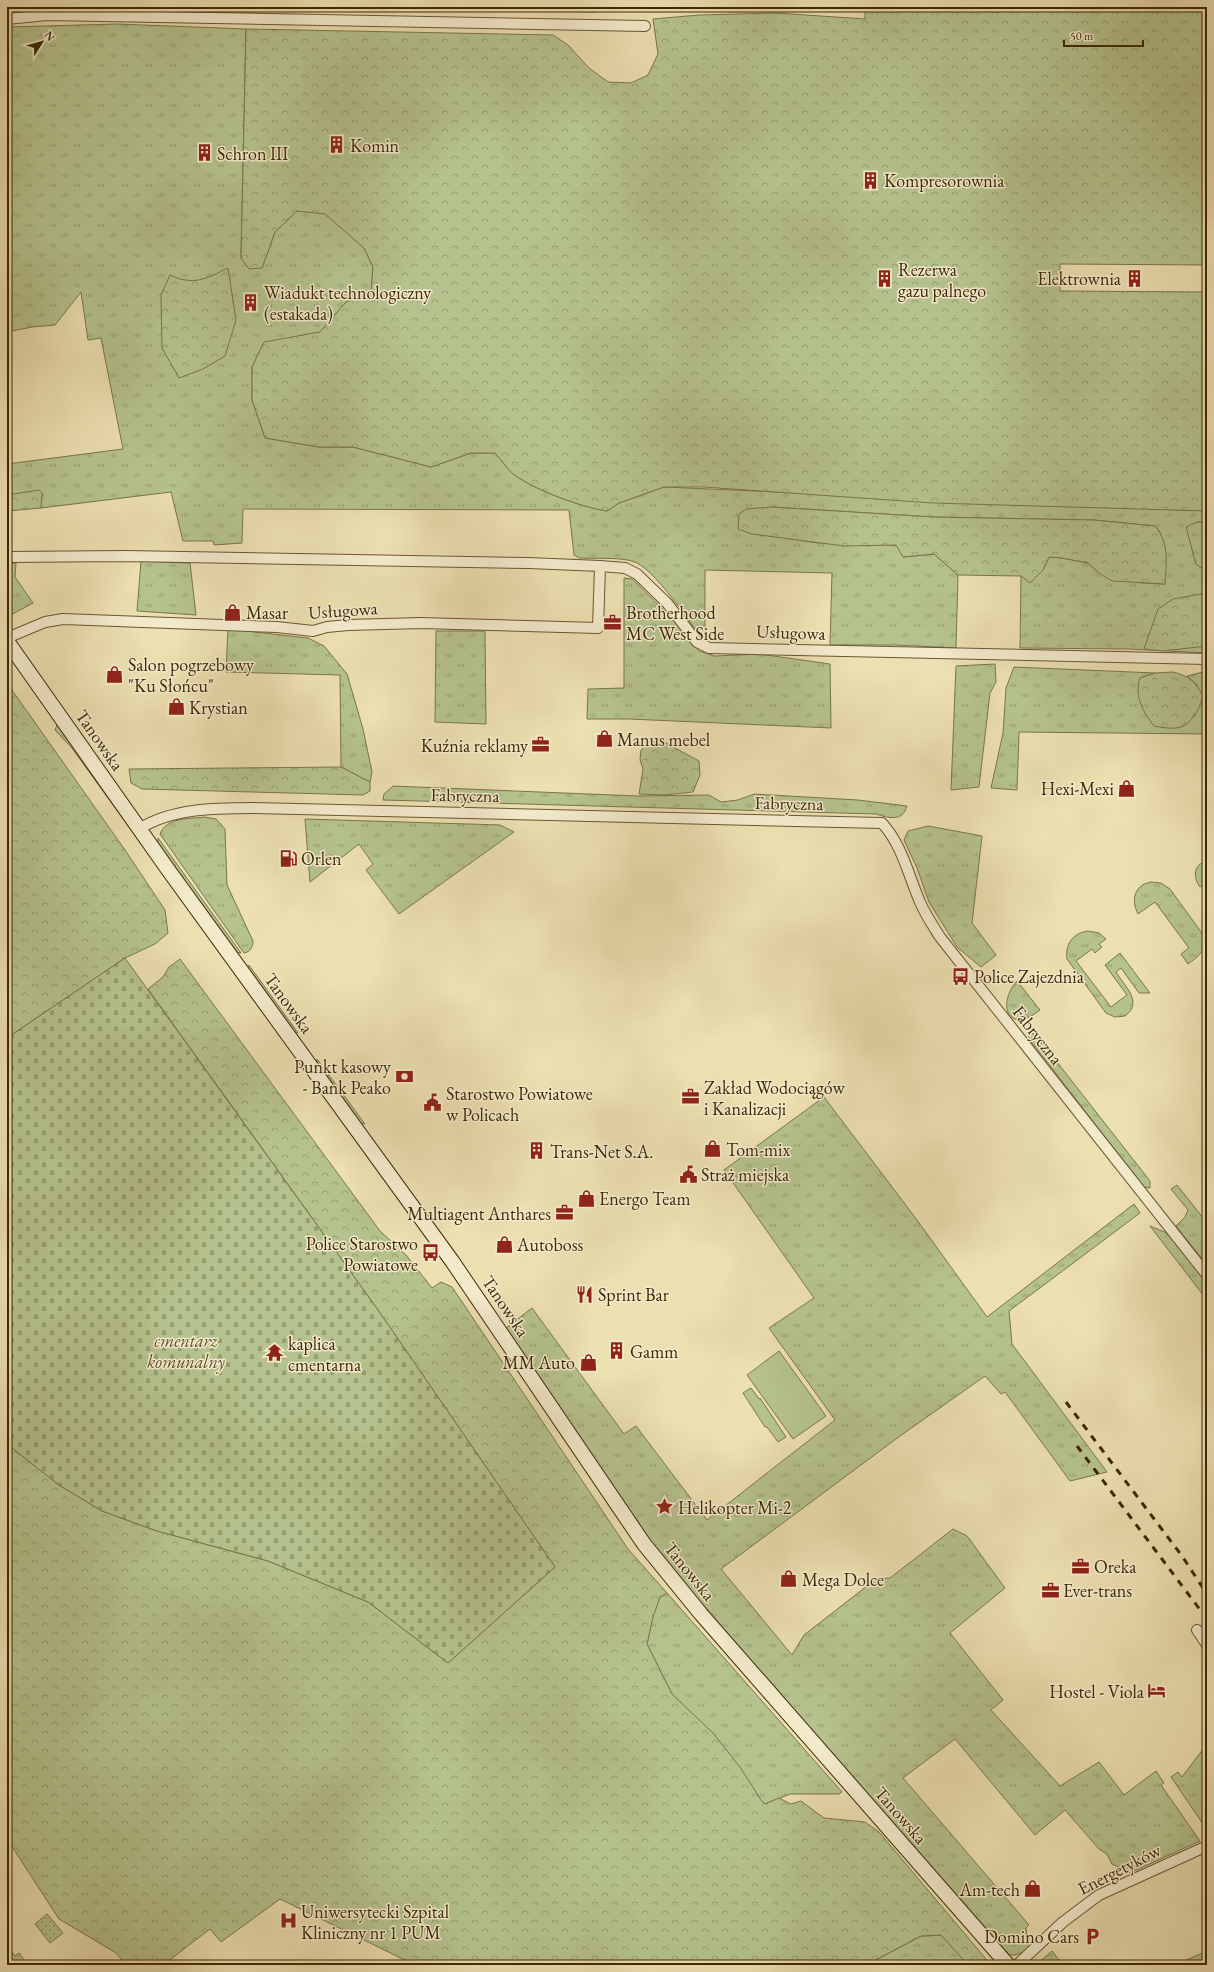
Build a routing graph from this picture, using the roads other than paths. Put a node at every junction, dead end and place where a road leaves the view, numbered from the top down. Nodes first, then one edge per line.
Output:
1 (7, 19) edge
2 (645, 26) dead end
3 (7, 557) edge
4 (600, 566) junction
5 (7, 639) edge
6 (1207, 659) edge
7 (139, 828) junction
8 (1207, 1275) edge
9 (1197, 1630) dead end
10 (1207, 1645) edge
11 (1207, 1846) edge
12 (1008, 1965) edge
13 (1017, 1965) edge

1 - 2 street
3 - 4 street, Usługowa
4 - 5 street, Usługowa
4 - 6 street, Usługowa
5 - 7 main road, Tanowska
7 - 8 street, Fabryczna
7 - 12 main road, Tanowska
9 - 10 street
11 - 13 street, Energetyków

